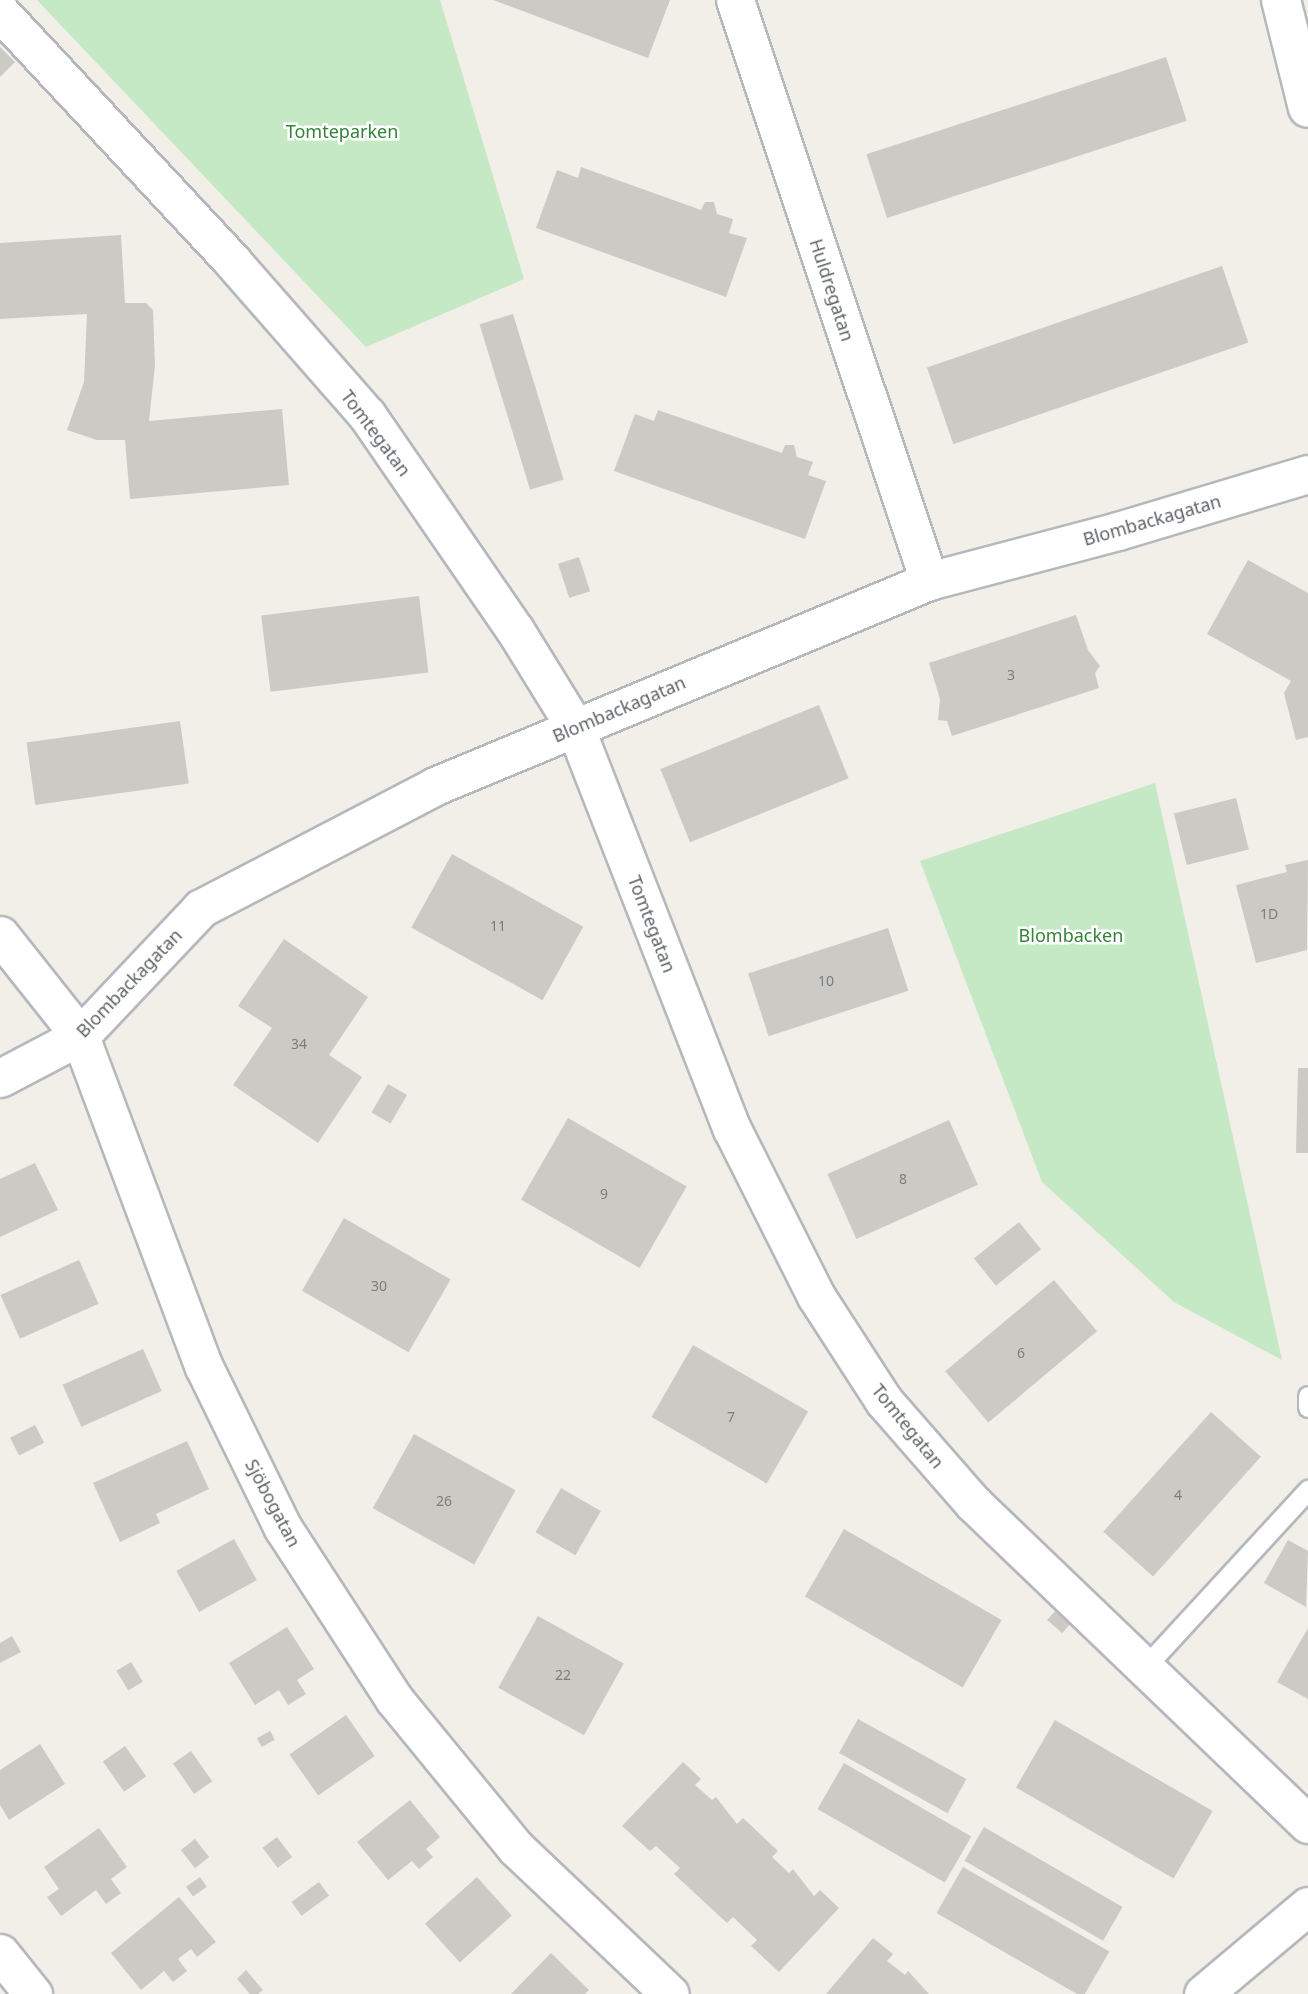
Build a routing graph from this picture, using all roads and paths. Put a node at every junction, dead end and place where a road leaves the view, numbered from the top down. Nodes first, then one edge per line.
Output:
1 (736, 0) edge
2 (1281, 0) edge
3 (0, 12) edge
4 (1308, 108) edge
5 (1308, 474) edge
6 (929, 581) junction
7 (575, 727) junction
8 (0, 935) edge
9 (80, 1037) junction
10 (0, 1078) edge
11 (1308, 1396) edge
12 (1308, 1407) edge
13 (1308, 1490) edge
14 (1144, 1667) junction
15 (1308, 1824) edge
16 (1308, 1906) edge
17 (0, 1953) edge
18 (33, 1994) edge
19 (670, 1994) edge
20 (1203, 1994) edge

1 - 6 street, Huldregatan
2 - 4 street
3 - 7 street, Tomtegatan
5 - 6 street, Blombackagatan
6 - 7 street, Blombackagatan
7 - 9 street, Blombackagatan
7 - 14 street, Tomtegatan
8 - 9 street, Sjöbogatan
9 - 10 street, Blombackagatan
9 - 19 street, Sjöbogatan
11 - 12 lane
13 - 14 lane
14 - 15 street, Tomtegatan
16 - 20 street
17 - 18 street

